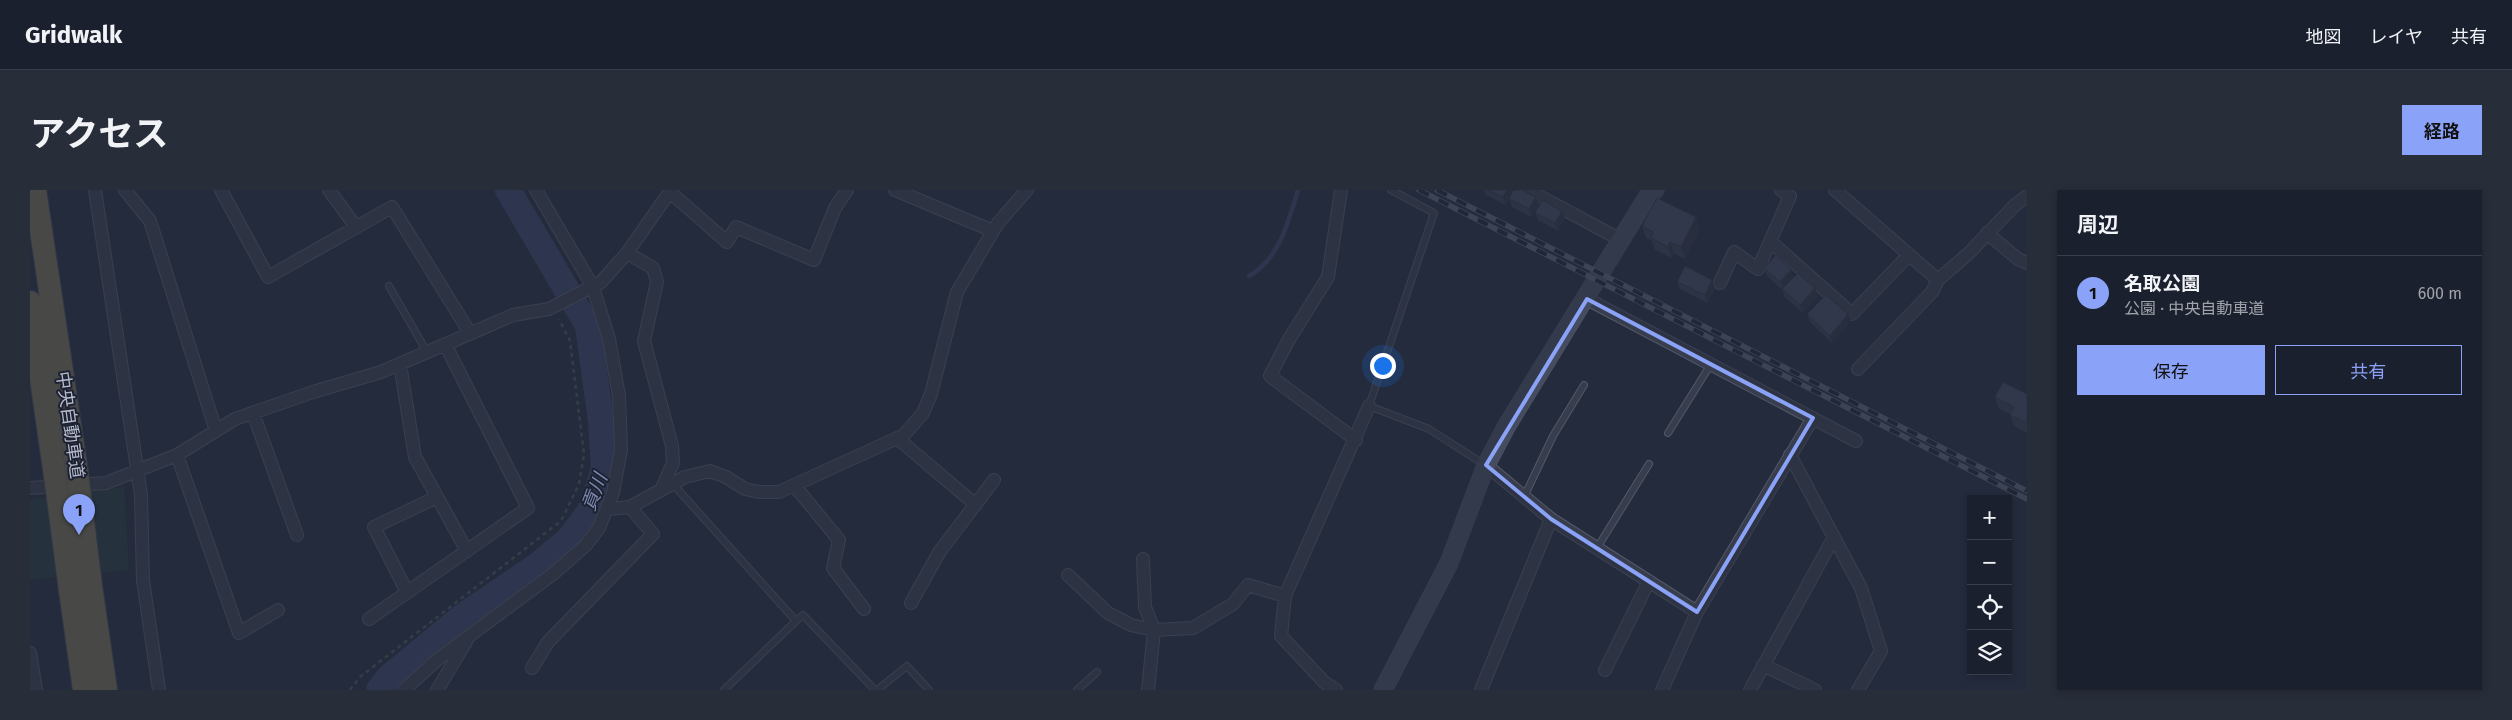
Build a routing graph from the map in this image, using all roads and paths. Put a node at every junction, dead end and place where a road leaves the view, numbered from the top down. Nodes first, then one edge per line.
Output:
1 (34, 190) edge
2 (95, 190) edge
3 (125, 190) edge
4 (329, 190) edge
5 (536, 190) edge
6 (847, 190) edge
7 (895, 190) edge
8 (1027, 190) edge
9 (1341, 190) edge
10 (1391, 190) edge
11 (1528, 190) edge
12 (1654, 190) edge
13 (1780, 190) edge
14 (1835, 190) edge
15 (670, 191) edge
16 (225, 192) edge
17 (2027, 196) edge
18 (356, 227) junction
19 (993, 231) junction
20 (1987, 234) junction
21 (1621, 240) junction
22 (1770, 241) junction
23 (627, 253) junction
24 (1909, 255) junction
25 (2027, 263) edge
26 (1938, 280) junction
27 (1720, 283) dead end
28 (388, 286) dead end
29 (590, 288) junction
30 (1587, 298) junction
31 (30, 302) edge
32 (470, 333) junction
33 (445, 344) junction
34 (427, 352) junction
35 (400, 364) junction
36 (1711, 364) junction
37 (1858, 369) dead end
38 (1584, 385) dead end
39 (1370, 406) junction
40 (253, 413) junction
41 (1814, 418) junction
42 (216, 431) junction
43 (1668, 433) dead end
44 (896, 438) junction
45 (1356, 440) junction
46 (1856, 441) dead end
47 (177, 455) junction
48 (1790, 455) junction
49 (1649, 464) dead end
50 (1486, 466) junction
51 (137, 470) junction
52 (66, 474) junction
53 (994, 480) dead end
54 (667, 485) junction
55 (794, 485) junction
56 (30, 488) edge
57 (1524, 497) junction
58 (437, 498) junction
59 (976, 505) junction
60 (630, 507) junction
61 (608, 509) junction
62 (1551, 519) junction
63 (298, 535) dead end
64 (1834, 537) junction
65 (1597, 548) junction
66 (467, 551) junction
67 (1143, 559) dead end
68 (1068, 575) dead end
69 (1649, 581) junction
70 (81, 588) junction
71 (407, 592) junction
72 (1285, 596) junction
73 (911, 603) dead end
74 (864, 609) dead end
75 (278, 610) dead end
76 (1697, 612) junction
77 (369, 619) dead end
78 (796, 622) junction
79 (1154, 630) junction
80 (470, 636) junction
81 (30, 653) edge
82 (1763, 665) junction
83 (532, 668) dead end
84 (1605, 670) dead end
85 (1097, 672) dead end
86 (1331, 689) edge
87 (36, 690) edge
88 (84, 690) edge
89 (106, 690) edge
90 (159, 690) edge
91 (404, 690) edge
92 (437, 690) edge
93 (724, 690) edge
94 (876, 690) edge
95 (929, 690) edge
96 (1078, 690) edge
97 (1148, 690) edge
98 (1383, 690) edge
99 (1481, 690) edge
100 (1662, 690) edge
101 (1750, 690) edge
102 (1815, 690) edge
103 (1858, 690) edge

1 - 52 highway, 中央自動車道
2 - 51 street
3 - 42 street
4 - 18 street
5 - 29 street
6 - 15 street
7 - 19 street
8 - 19 street
9 - 45 street
10 - 39 lane
11 - 21 street
12 - 21 street
13 - 22 street
14 - 24 street
15 - 23 street
16 - 18 street
17 - 20 street
18 - 32 street
19 - 44 street
20 - 25 street
20 - 26 street
21 - 30 street
22 - 24 street
22 - 27 street
23 - 29 street
23 - 54 street
24 - 26 street
26 - 37 street
28 - 34 lane
29 - 32 street
29 - 61 street
30 - 36 street
30 - 50 street
31 - 52 highway, 中央自動車道
32 - 33 street
33 - 34 street
33 - 66 street
34 - 35 street
35 - 40 street
35 - 58 street
36 - 41 street
36 - 43 lane
38 - 57 lane
39 - 45 street
39 - 50 lane
40 - 42 street
40 - 63 street
41 - 46 street
41 - 48 street
42 - 47 street
44 - 55 street
44 - 59 street
45 - 72 street
47 - 51 street
47 - 75 street
48 - 64 street
48 - 76 street
49 - 65 lane
50 - 57 street
50 - 98 street
51 - 56 street
51 - 90 street
52 - 70 highway, 中央自動車道, bridge
53 - 59 street
54 - 55 street
54 - 60 street
54 - 78 lane
55 - 74 street
57 - 62 street
58 - 66 street
58 - 71 street
59 - 73 street
60 - 61 street
60 - 83 street
61 - 80 street
62 - 65 street
62 - 99 street
64 - 82 street
64 - 103 street
65 - 69 street
66 - 71 street
67 - 79 street
68 - 79 street
69 - 76 street
69 - 84 street
70 - 88 highway, 中央自動車道
70 - 89 highway, 中央自動車道
71 - 77 street
72 - 79 street
72 - 86 street
76 - 100 street
78 - 93 lane
78 - 94 lane
79 - 97 street
80 - 91 street
80 - 92 street
81 - 87 street
82 - 101 street
82 - 102 street
85 - 96 lane
94 - 95 lane

